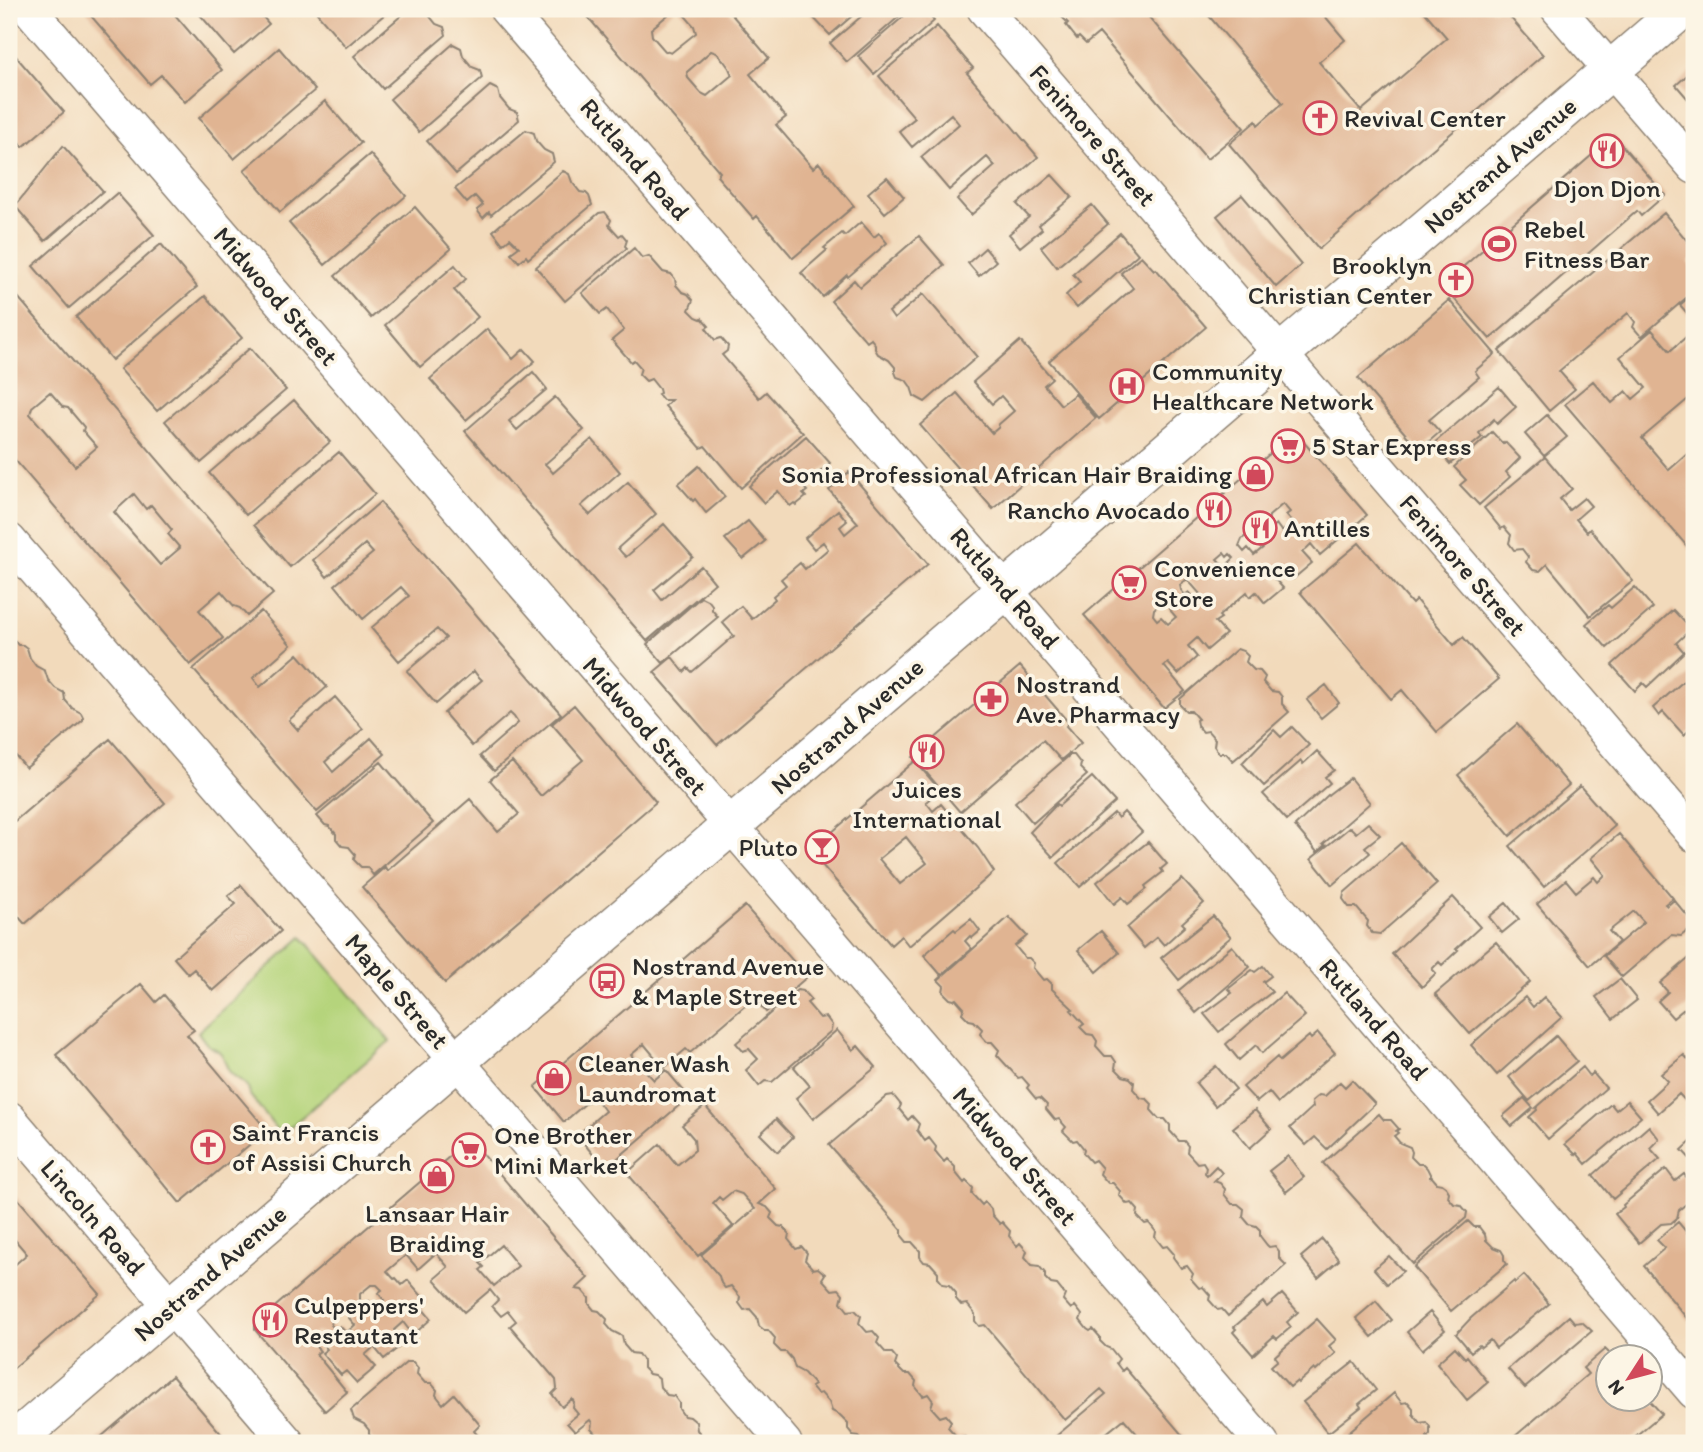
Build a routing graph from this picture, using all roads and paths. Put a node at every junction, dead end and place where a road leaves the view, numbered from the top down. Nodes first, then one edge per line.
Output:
1 (29, 9) edge
2 (506, 9) edge
3 (984, 9) edge
4 (1558, 9) edge
5 (1682, 9) edge
6 (1611, 70) junction
7 (1694, 167) edge
8 (1280, 353) junction
9 (9, 540) edge
10 (1006, 589) junction
11 (731, 825) junction
12 (1694, 835) edge
13 (457, 1060) junction
14 (9, 1118) edge
15 (170, 1307) junction
16 (1694, 1392) edge
17 (12, 1443) edge
18 (288, 1443) edge
19 (785, 1443) edge
20 (1262, 1443) edge

1 - 11 street, Midwood Street
2 - 10 street, Rutland Road
3 - 8 street, Fenimore Street
4 - 6 street
5 - 6 main road, Nostrand Avenue
6 - 7 street
6 - 8 main road, Nostrand Avenue
8 - 10 main road, Nostrand Avenue
8 - 12 street, Fenimore Street
9 - 13 street, Maple Street
10 - 11 main road, Nostrand Avenue
10 - 16 street, Rutland Road
11 - 13 main road, Nostrand Avenue
11 - 20 street, Midwood Street
13 - 15 main road, Nostrand Avenue
13 - 19 street, Maple Street
14 - 15 street, Lincoln Road
15 - 17 main road, Nostrand Avenue
15 - 18 street, Lincoln Road

